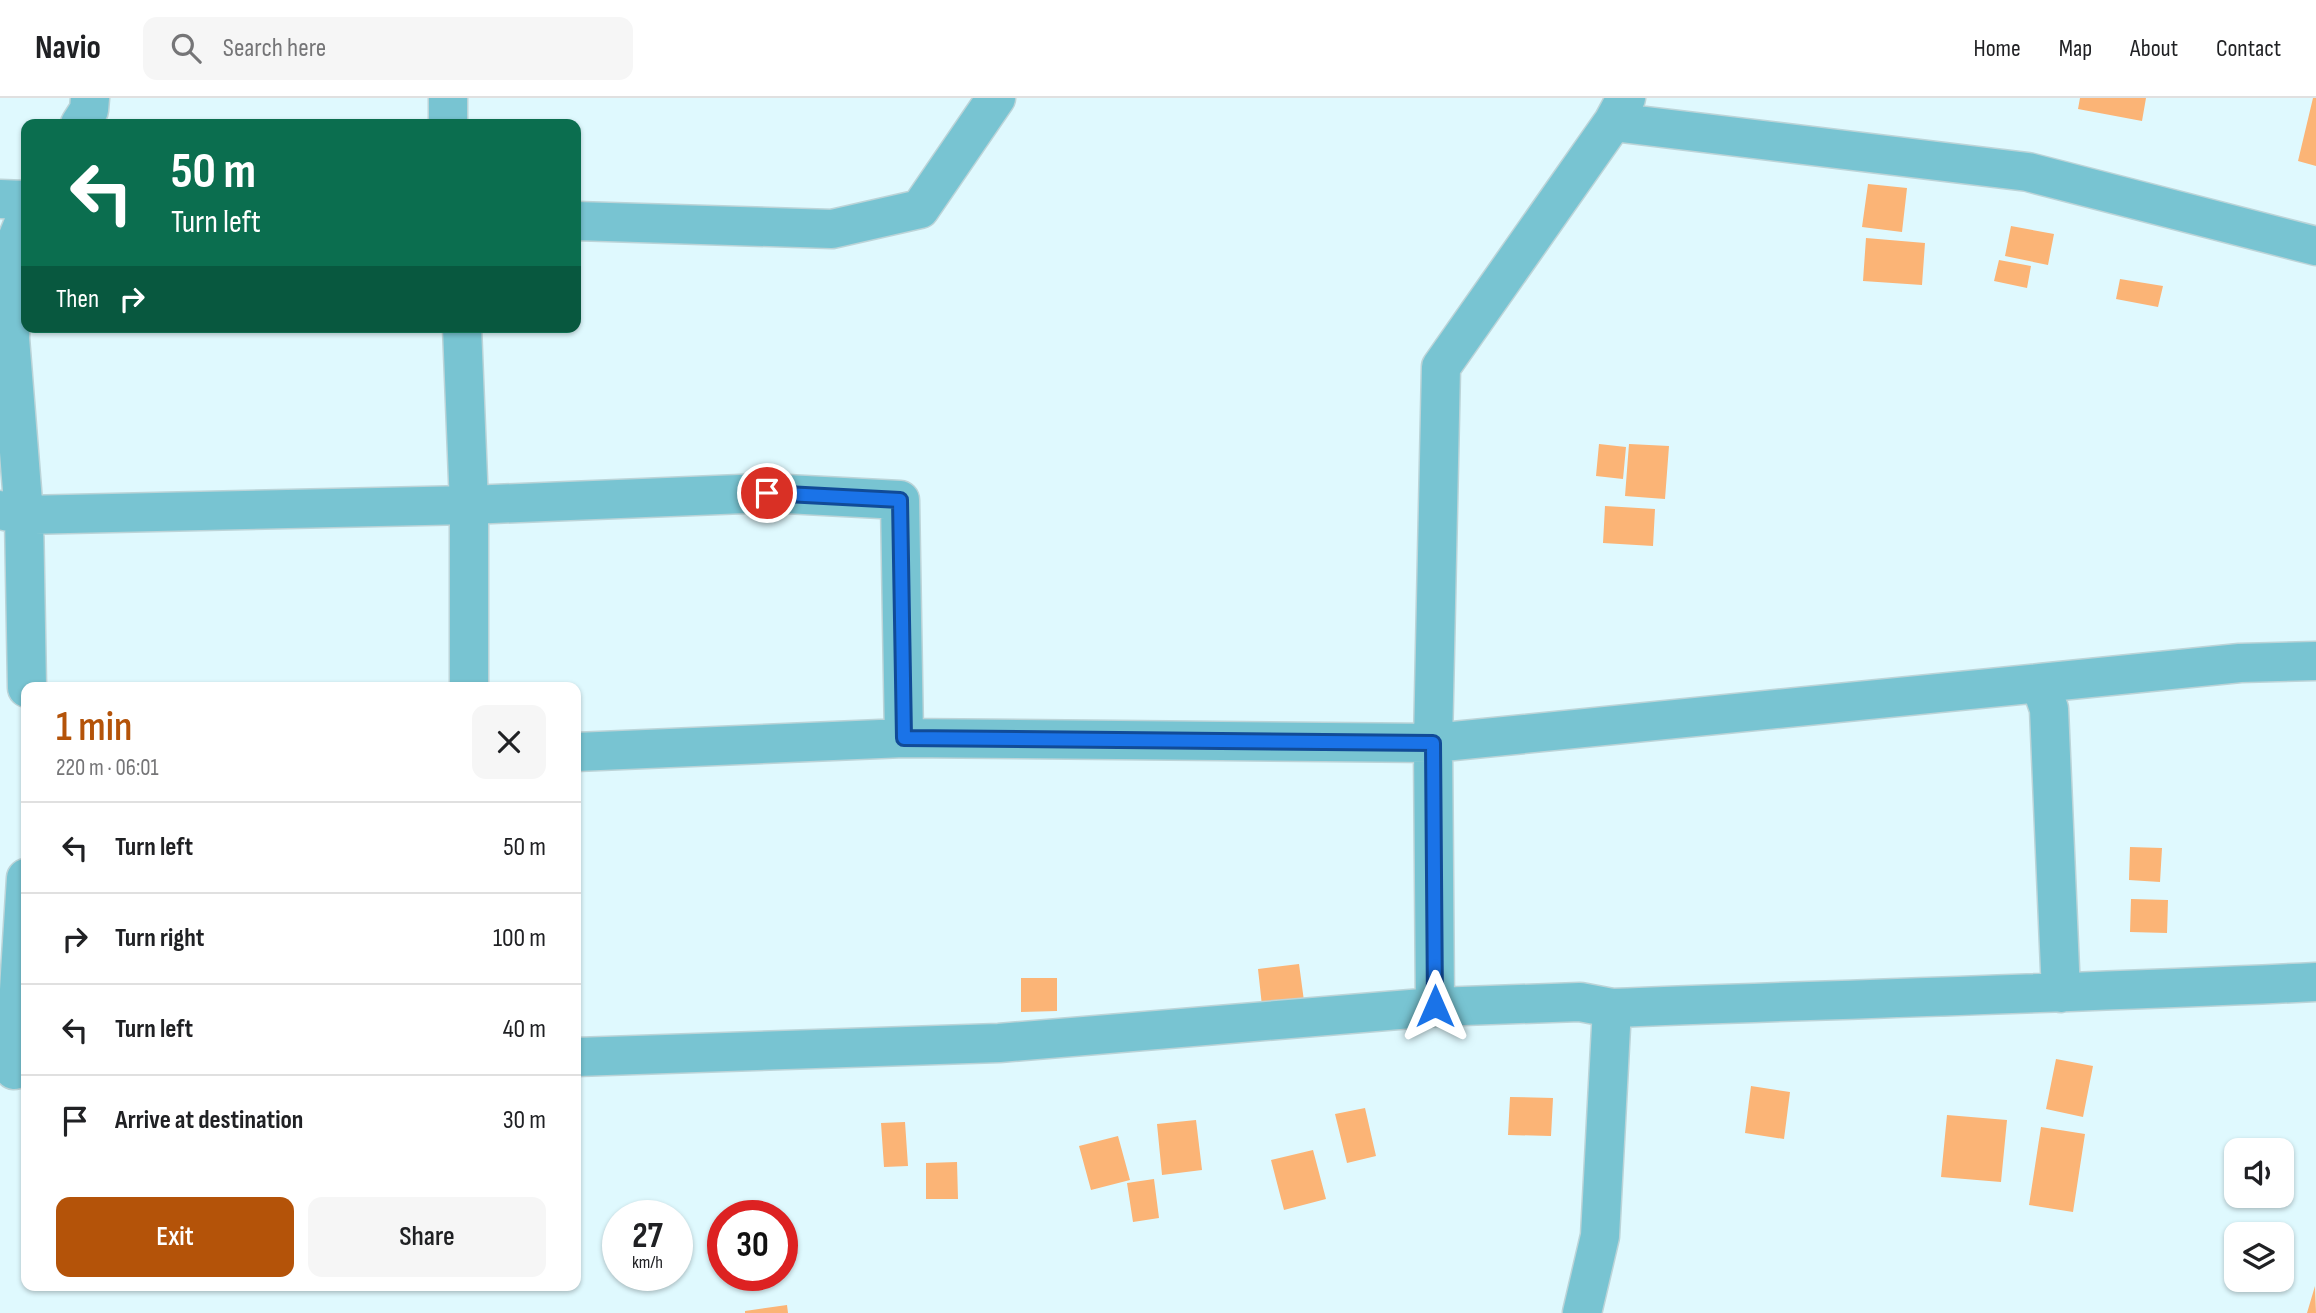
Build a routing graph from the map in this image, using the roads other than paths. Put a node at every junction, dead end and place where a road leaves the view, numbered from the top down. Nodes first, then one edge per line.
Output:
1 (90, 98) edge
2 (448, 98) edge
3 (996, 98) edge
4 (1620, 110) edge
5 (83, 119) edge
6 (448, 119) edge
7 (0, 199) edge
8 (21, 200) edge
9 (581, 222) edge
10 (21, 229) edge
11 (2316, 246) edge
12 (462, 333) edge
13 (469, 505) junction
14 (12, 512) edge
15 (2316, 661) edge
16 (17, 679) edge
17 (469, 682) edge
18 (2040, 682) junction
19 (904, 738) junction
20 (1433, 743) junction
21 (581, 752) edge
22 (21, 952) edge
23 (2316, 982) edge
24 (2061, 993) junction
25 (1435, 1006) junction
26 (1612, 1009) junction
27 (581, 1057) edge
28 (13, 1070) edge
29 (1582, 1313) edge

1 - 5 street
2 - 6 street
3 - 9 street
4 - 11 street
4 - 20 street
7 - 8 street
10 - 14 street
12 - 13 street
13 - 14 street
13 - 17 street
13 - 19 street
14 - 16 street
15 - 18 street
18 - 20 street
18 - 24 street
19 - 20 street
19 - 21 street
20 - 25 street
22 - 28 street
23 - 24 street
24 - 26 street
25 - 26 street
25 - 27 street
26 - 29 street

